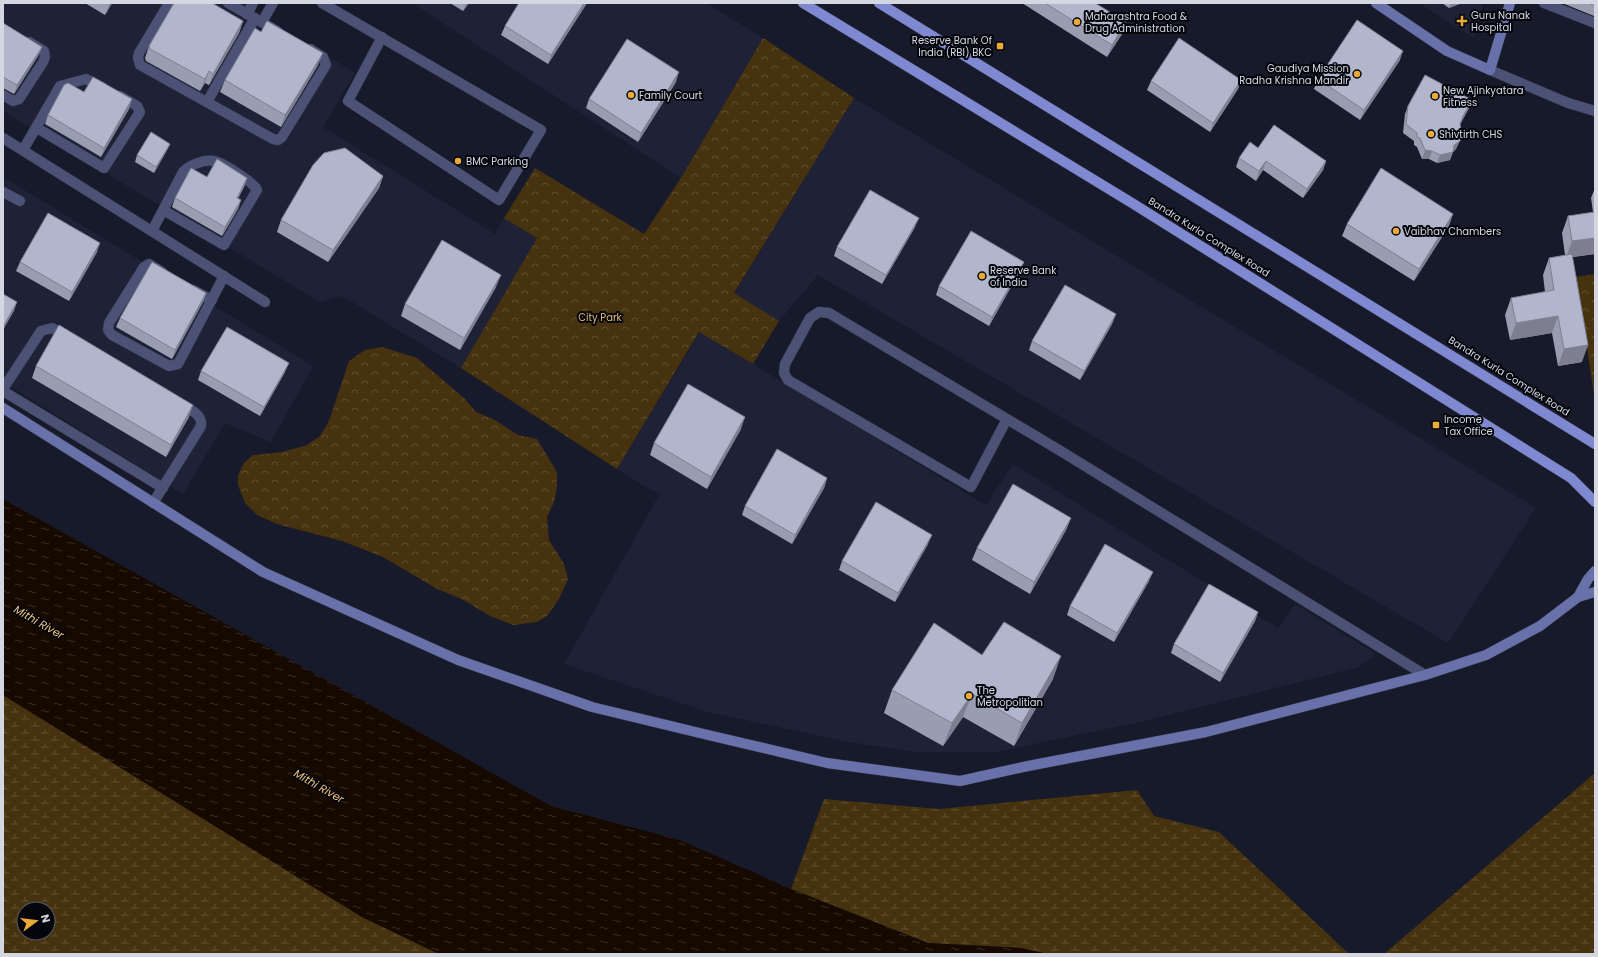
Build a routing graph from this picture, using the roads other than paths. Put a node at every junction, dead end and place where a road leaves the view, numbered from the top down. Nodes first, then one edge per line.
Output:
1 (169, 3) edge
2 (228, 3) edge
3 (253, 3) edge
4 (273, 3) edge
5 (322, 3) edge
6 (803, 3) edge
7 (879, 3) edge
8 (1376, 3) edge
9 (1510, 3) edge
10 (1544, 3) edge
11 (255, 18) junction
12 (1595, 24) edge
13 (289, 37) edge
14 (382, 37) junction
15 (24, 38) edge
16 (303, 45) edge
17 (1490, 70) junction
18 (3, 95) edge
19 (207, 102) junction
20 (1595, 111) edge
21 (37, 128) junction
22 (3, 138) edge
23 (23, 150) junction
24 (3, 192) edge
25 (20, 202) dead end
26 (163, 210) junction
27 (152, 231) junction
28 (168, 275) edge
29 (224, 276) junction
30 (187, 286) edge
31 (212, 300) junction
32 (265, 302) dead end
33 (78, 342) edge
34 (3, 390) edge
35 (172, 398) edge
36 (3, 408) edge
37 (1007, 419) junction
38 (1595, 444) edge
39 (163, 488) junction
40 (1595, 502) edge
41 (153, 503) junction
42 (1595, 571) edge
43 (1595, 592) edge
44 (1578, 597) junction
45 (1425, 674) junction

1 - 19 street
2 - 11 street
3 - 11 street
4 - 11 street
5 - 14 street
6 - 40 main road, Bandra Kurla Complex Road
7 - 38 main road, Bandra Kurla Complex Road
8 - 17 street
9 - 17 street
10 - 12 street
11 - 13 street
11 - 19 street
14 - 14 street
15 - 18 street
16 - 19 street
17 - 20 street
21 - 21 street
21 - 23 street
22 - 23 street
23 - 27 street
24 - 25 street
26 - 26 street
26 - 27 street
27 - 29 street
28 - 31 street
29 - 31 street
29 - 32 street
30 - 31 street
33 - 34 street
34 - 39 street
35 - 39 street
36 - 41 street
37 - 37 street
37 - 45 street
39 - 41 street
41 - 45 street
42 - 44 street
43 - 44 street
44 - 45 street

